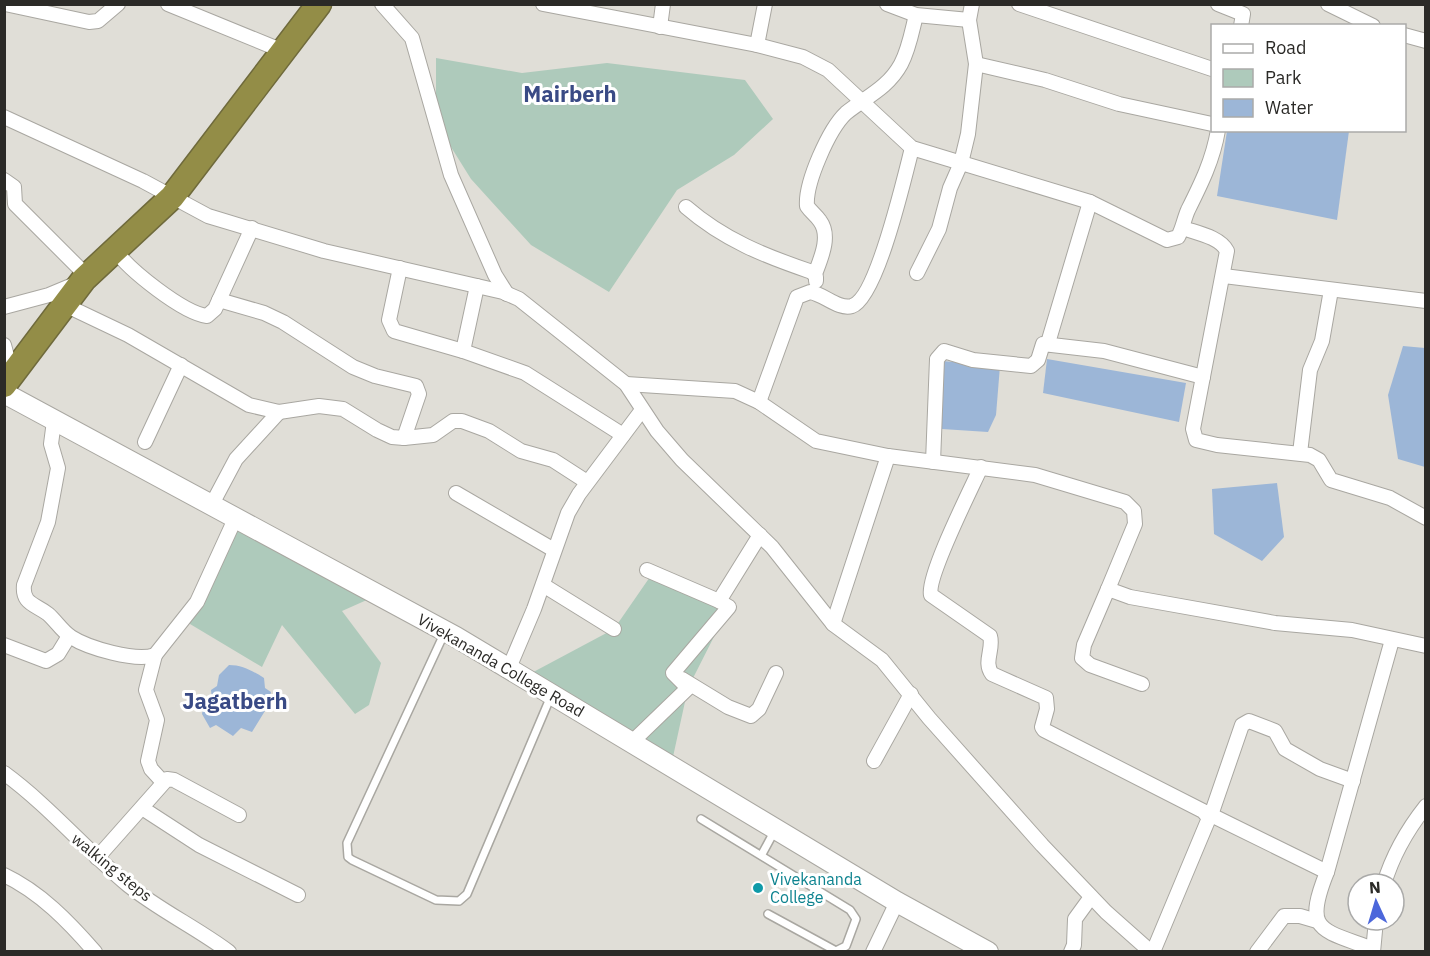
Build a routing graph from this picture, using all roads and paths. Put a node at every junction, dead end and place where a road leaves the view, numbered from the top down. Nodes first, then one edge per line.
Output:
1 (5, 4) edge
2 (117, 4) edge
3 (168, 4) edge
4 (319, 4) edge
5 (382, 4) edge
6 (543, 4) edge
7 (663, 4) edge
8 (765, 4) edge
9 (887, 4) edge
10 (972, 4) edge
11 (1019, 4) edge
12 (1218, 4) edge
13 (1328, 4) edge
14 (916, 15) junction
15 (1242, 15) edge
16 (969, 20) junction
17 (1370, 24) edge
18 (660, 27) junction
19 (1406, 36) edge
20 (1425, 41) edge
21 (757, 45) junction
22 (283, 51) junction
23 (976, 64) junction
24 (1211, 69) edge
25 (862, 103) junction
26 (4, 117) edge
27 (1211, 124) edge
28 (1218, 132) edge
29 (912, 148) junction
30 (961, 163) junction
31 (4, 180) edge
32 (172, 197) junction
33 (1090, 202) junction
34 (686, 207) dead end
35 (252, 228) junction
36 (1183, 228) junction
37 (114, 250) junction
38 (400, 268) junction
39 (917, 273) dead end
40 (815, 274) junction
41 (1224, 276) junction
42 (86, 278) junction
43 (477, 285) junction
44 (1331, 290) junction
45 (813, 292) junction
46 (507, 294) junction
47 (219, 300) junction
48 (1425, 301) edge
49 (65, 305) junction
50 (4, 307) edge
51 (1048, 343) junction
52 (4, 345) edge
53 (463, 351) junction
54 (181, 365) junction
55 (1203, 376) junction
56 (7, 384) edge
57 (626, 384) junction
58 (759, 402) junction
59 (642, 410) junction
60 (279, 412) junction
61 (54, 421) junction
62 (623, 435) junction
63 (404, 438) junction
64 (145, 442) dead end
65 (1300, 453) junction
66 (888, 456) junction
67 (933, 462) junction
68 (981, 467) junction
69 (587, 482) junction
70 (456, 493) dead end
71 (211, 506) junction
72 (1425, 518) edge
73 (235, 519) junction
74 (760, 535) junction
75 (554, 550) junction
76 (647, 570) dead end
77 (543, 585) junction
78 (1108, 589) junction
79 (719, 601) junction
80 (833, 624) junction
81 (614, 629) dead end
82 (445, 631) junction
83 (69, 636) junction
84 (1392, 640) junction
85 (4, 645) edge
86 (1425, 646) edge
87 (155, 654) junction
88 (509, 668) junction
89 (673, 673) junction
90 (776, 673) dead end
91 (1142, 684) dead end
92 (552, 694) junction
93 (911, 694) junction
94 (632, 742) junction
95 (874, 761) dead end
96 (4, 772) edge
97 (162, 781) junction
98 (1353, 781) junction
99 (1425, 806) edge
100 (142, 808) junction
101 (1207, 813) junction
102 (239, 815) dead end
103 (701, 819) dead end
104 (776, 828) junction
105 (762, 855) junction
106 (97, 858) junction
107 (1327, 872) junction
108 (1388, 872) edge
109 (4, 875) edge
110 (298, 895) dead end
111 (1091, 897) junction
112 (897, 902) junction
113 (768, 914) dead end
114 (1317, 921) junction
115 (1375, 932) edge
116 (1373, 950) edge
117 (95, 951) edge
118 (229, 951) edge
119 (873, 951) edge
120 (988, 951) edge
121 (1071, 951) edge
122 (1152, 951) edge
123 (1257, 951) edge

1 - 2 street
3 - 22 street
4 - 22 highway
5 - 46 street
6 - 18 street
7 - 18 street
8 - 21 street
9 - 14 street
10 - 16 street
11 - 24 street
12 - 15 street
13 - 17 street
14 - 16 street
14 - 25 street
16 - 23 street
18 - 21 street
19 - 20 street
21 - 25 street
22 - 32 highway
23 - 27 street
23 - 30 street
25 - 29 street
25 - 40 street
26 - 32 street
28 - 36 street
29 - 30 street
29 - 45 street
30 - 33 street
30 - 39 street
31 - 42 street
32 - 35 street
32 - 37 highway
33 - 36 street
33 - 51 street
34 - 40 street
35 - 38 street
35 - 47 street
36 - 41 street
37 - 42 highway
37 - 47 street
38 - 43 street
38 - 53 street
40 - 45 street
41 - 44 street
41 - 55 street
42 - 49 highway
42 - 50 street
43 - 46 street
43 - 53 street
44 - 48 street
44 - 65 street
45 - 58 street
46 - 57 street
47 - 63 street
49 - 54 street
49 - 56 highway
51 - 55 street
51 - 67 street
52 - 56 street
53 - 62 street
54 - 60 street
54 - 64 street
55 - 65 street
56 - 61 street, Vivekananda College Road
57 - 58 street
57 - 59 street
58 - 66 street
59 - 62 street
59 - 74 street
60 - 63 street
60 - 71 street
61 - 71 street, Vivekananda College Road
61 - 83 street
62 - 69 street
63 - 69 street
65 - 72 street
66 - 67 street
66 - 80 street
67 - 68 street
68 - 78 street
68 - 101 street
69 - 75 street
70 - 75 street
71 - 73 street, Vivekananda College Road
73 - 82 street, Vivekananda College Road
73 - 87 street
74 - 79 street
74 - 80 street
75 - 77 street
76 - 79 street
77 - 81 street
77 - 88 street
78 - 84 street
78 - 91 street
79 - 89 street
80 - 93 street
82 - 88 street, Vivekananda College Road
82 - 92 lane
83 - 85 street
83 - 87 street
84 - 86 street
84 - 98 street
87 - 97 street
88 - 92 street, Vivekananda College Road
89 - 90 street
89 - 94 street
92 - 94 street, Vivekananda College Road
93 - 95 street
93 - 111 street
94 - 104 street, Vivekananda College Road
96 - 106 street, walking steps
97 - 100 street
97 - 102 street
98 - 101 street
98 - 107 street
99 - 108 street
100 - 106 street
100 - 110 street
101 - 107 street
101 - 122 street
103 - 105 lane
104 - 105 lane
104 - 112 street, Vivekananda College Road
105 - 113 lane
106 - 118 street, walking steps
107 - 114 street
109 - 117 street
111 - 121 street
111 - 122 street
112 - 119 street
112 - 120 street, Vivekananda College Road
114 - 116 street
114 - 123 street
115 - 116 street

